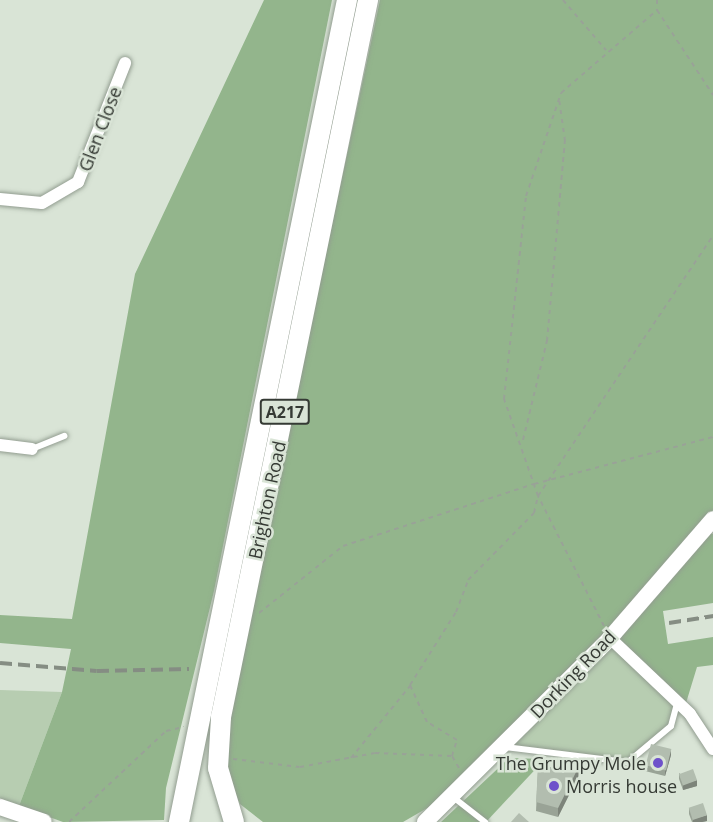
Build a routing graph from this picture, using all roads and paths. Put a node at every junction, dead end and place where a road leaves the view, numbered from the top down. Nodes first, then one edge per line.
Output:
1 (347, 0) edge
2 (368, 0) edge
3 (563, 0) edge
4 (657, 0) edge
5 (657, 10) junction
6 (606, 50) junction
7 (125, 63) dead end
8 (713, 95) edge
9 (558, 97) junction
10 (0, 199) edge
11 (713, 236) edge
12 (64, 436) dead end
13 (713, 437) edge
14 (522, 443) junction
15 (0, 446) edge
16 (32, 449) joint
17 (548, 480) junction
18 (534, 484) junction
19 (538, 496) junction
20 (713, 519) edge
21 (706, 533) edge
22 (240, 627) junction
23 (610, 638) junction
24 (410, 686) junction
25 (676, 703) junction
26 (198, 729) junction
27 (218, 742) junction
28 (503, 746) junction
29 (713, 749) edge
30 (452, 756) junction
31 (351, 758) junction
32 (465, 784) junction
33 (452, 796) junction
34 (0, 807) edge
35 (44, 822) edge
36 (69, 822) edge
37 (179, 822) edge
38 (234, 822) edge
39 (425, 822) edge
40 (485, 822) edge

1 - 26 highway, Brighton Road / A217
2 - 22 highway, Brighton Road / A217
3 - 6 path
4 - 5 path
5 - 6 path
5 - 8 path
6 - 9 path
7 - 10 street, Glen Close
9 - 14 path
9 - 14 path
11 - 17 path
12 - 16 lane
13 - 17 path
14 - 18 path
15 - 16 street
17 - 18 path
17 - 19 path
18 - 19 path
18 - 22 path
19 - 23 path
19 - 24 path
20 - 21 main road, Dorking Road
21 - 23 main road, Dorking Road
22 - 27 highway, Brighton Road / A217
23 - 25 street
23 - 28 main road, Dorking Road
24 - 30 path
24 - 31 path
25 - 28 lane
25 - 29 street
26 - 36 path
26 - 37 highway, Brighton Road / A217
27 - 31 path
27 - 38 highway, Brighton Road / A217
28 - 32 main road, Dorking Road
30 - 31 path
30 - 32 path
32 - 33 main road, Dorking Road
33 - 39 main road, Dorking Road
33 - 40 lane
34 - 35 main road

